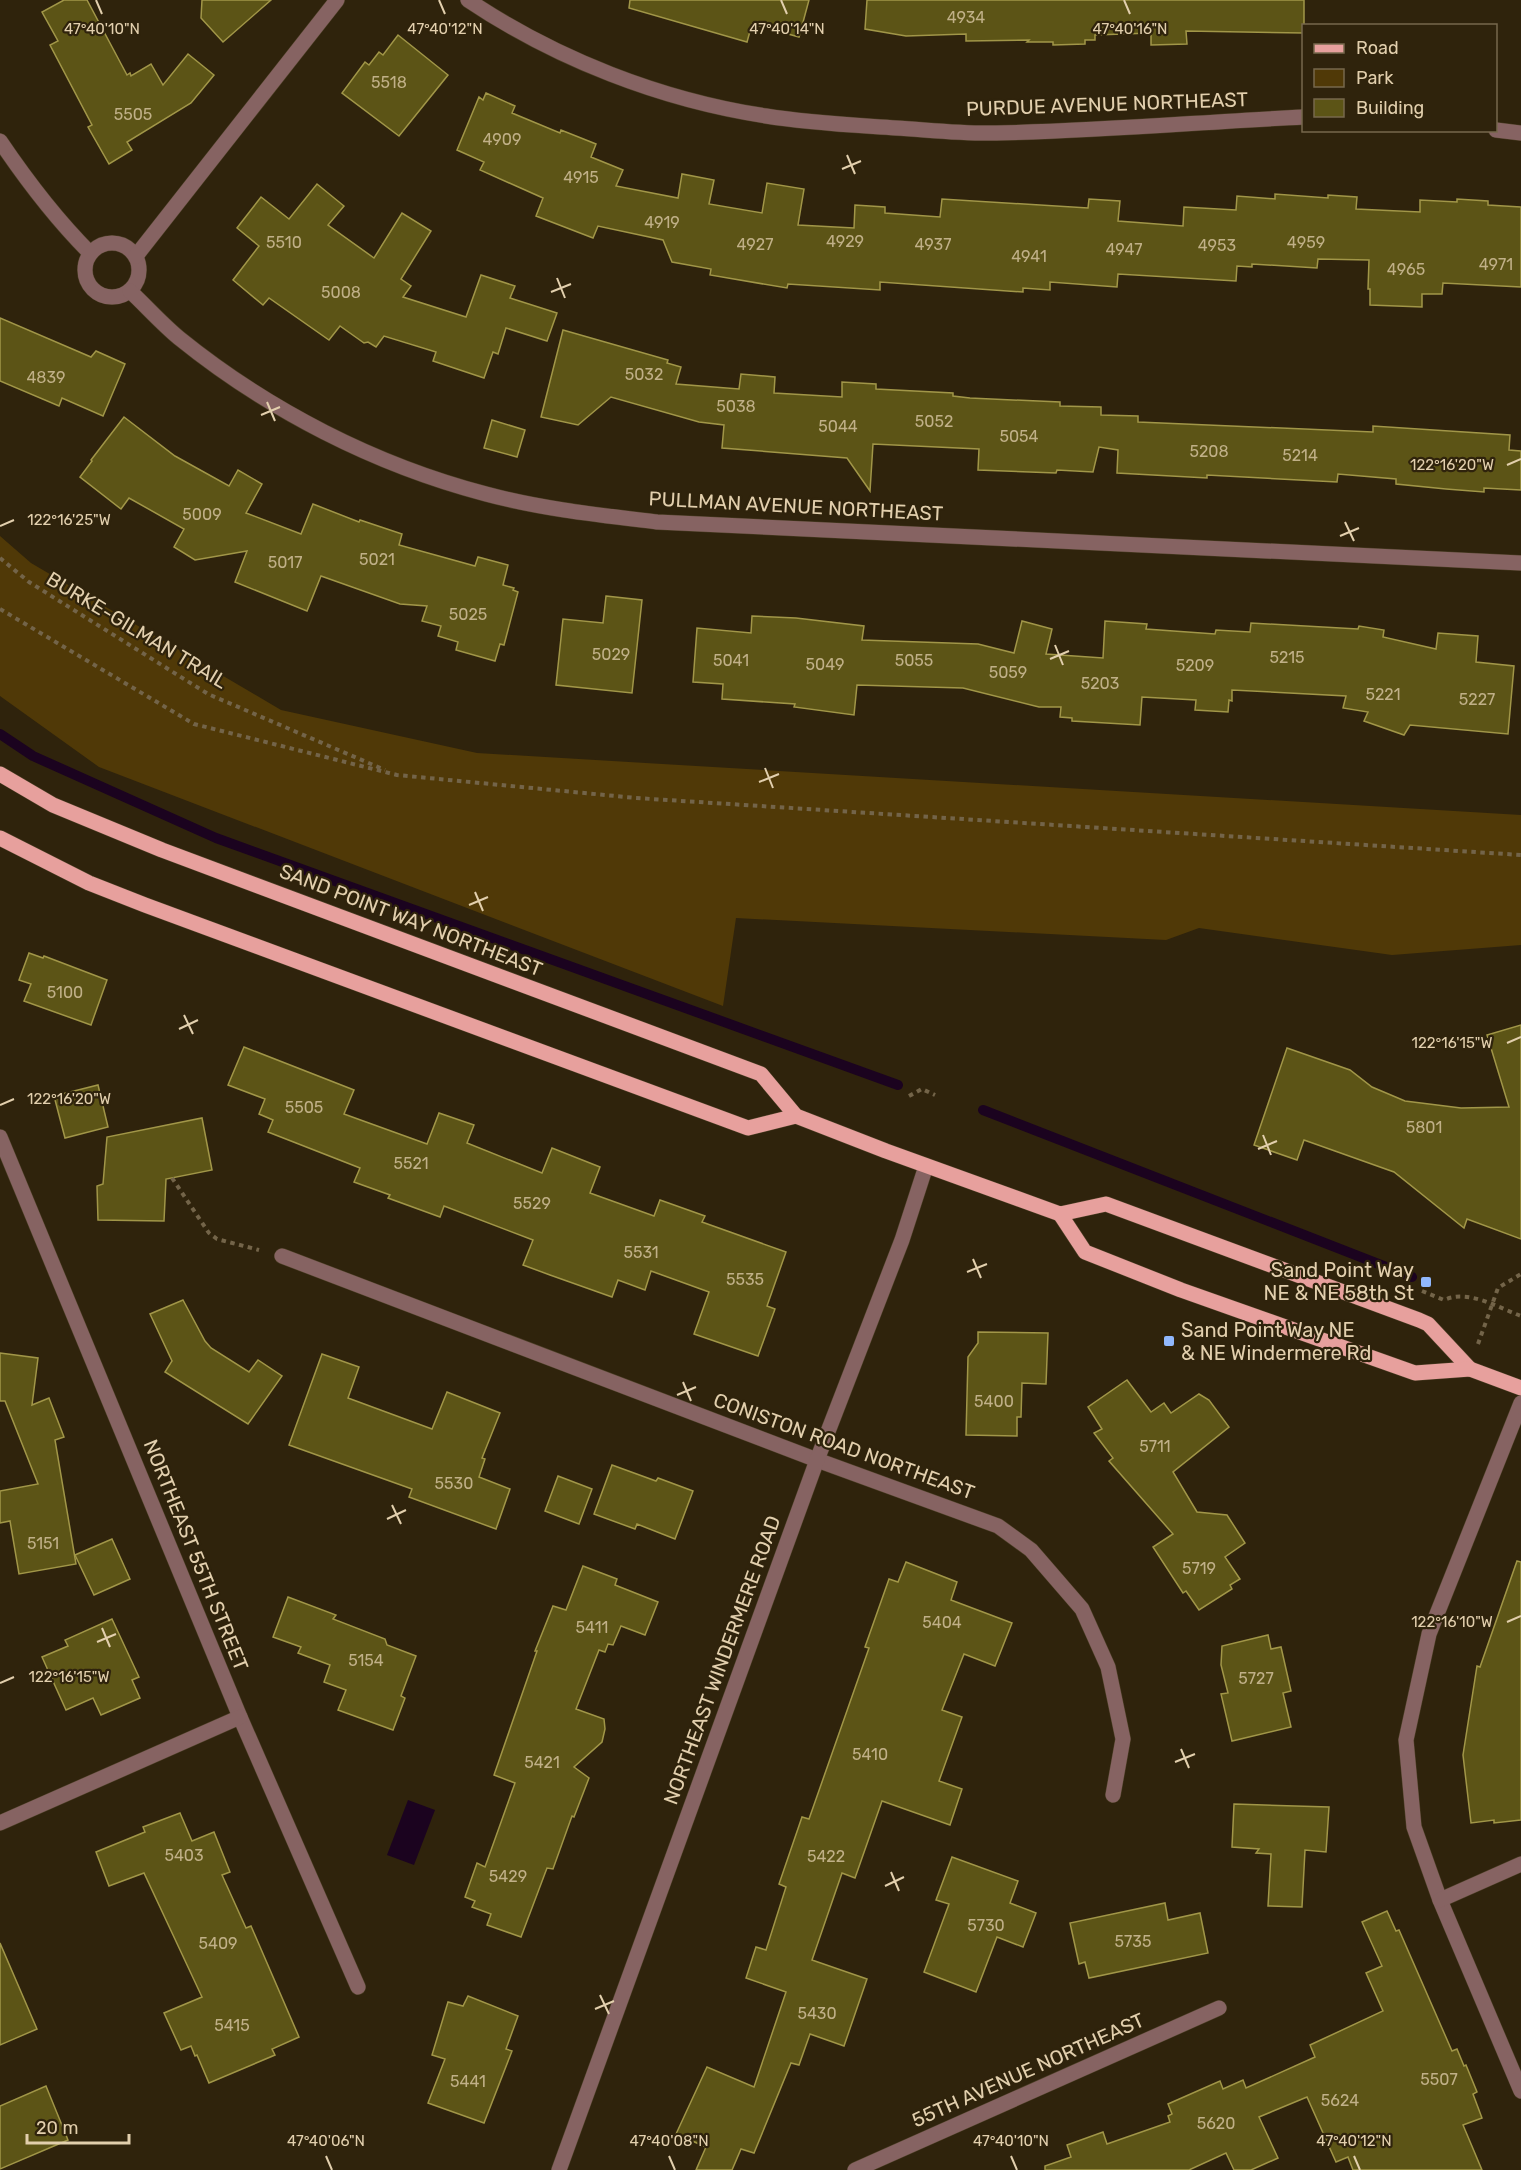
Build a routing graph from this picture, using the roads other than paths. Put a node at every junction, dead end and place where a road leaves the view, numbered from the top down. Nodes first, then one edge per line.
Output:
1 (337, 0) edge
2 (468, 0) edge
3 (1302, 117) edge
4 (1497, 130) edge
5 (1521, 133) edge
6 (0, 141) edge
7 (90, 253) junction
8 (136, 256) junction
9 (130, 291) junction
10 (1521, 563) edge
11 (0, 774) edge
12 (0, 838) edge
13 (796, 1116) junction
14 (0, 1137) edge
15 (926, 1166) junction
16 (1059, 1214) junction
17 (282, 1256) road end
18 (1470, 1369) junction
19 (1521, 1388) edge
20 (1521, 1403) edge
21 (817, 1460) junction
22 (240, 1717) junction
23 (1113, 1795) dead end
24 (0, 1823) edge
25 (1521, 1864) edge
26 (1440, 1900) junction
27 (358, 1988) dead end
28 (1219, 2008) dead end
29 (1521, 2091) edge
30 (559, 2170) edge
31 (855, 2170) edge

1 - 8 street
2 - 3 street, PURDUE AVENUE NORTHEAST
4 - 5 street
6 - 7 street
7 - 8 street
7 - 9 street
8 - 9 street
9 - 10 street, PULLMAN AVENUE NORTHEAST
11 - 13 main road, SAND POINT WAY NORTHEAST
12 - 13 main road
13 - 15 main road, SAND POINT WAY NORTHEAST
14 - 22 street, NORTHEAST 55TH STREET
15 - 16 main road, SAND POINT WAY NORTHEAST
15 - 21 street, NORTHEAST WINDERMERE ROAD
16 - 18 main road
16 - 18 main road
17 - 21 street, CONISTON ROAD NORTHEAST
18 - 19 main road
20 - 26 street
21 - 23 street, CONISTON ROAD NORTHEAST
21 - 30 street, NORTHEAST WINDERMERE ROAD
22 - 24 street
22 - 27 street, NORTHEAST 55TH STREET
25 - 26 street
26 - 29 street
28 - 31 street, 55TH AVENUE NORTHEAST

